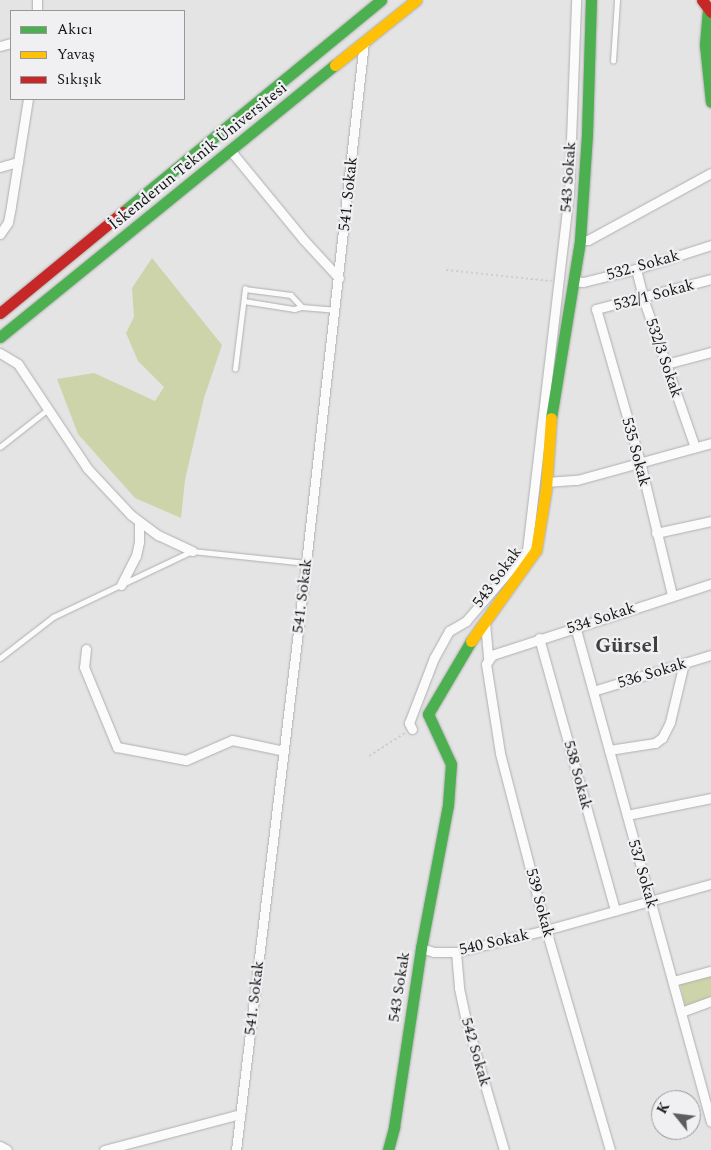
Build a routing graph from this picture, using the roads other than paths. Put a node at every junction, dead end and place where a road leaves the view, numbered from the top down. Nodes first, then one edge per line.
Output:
1 (381, 0) edge
2 (416, 0) edge
3 (576, 0) edge
4 (591, 0) edge
5 (617, 0) edge
6 (707, 7) edge
7 (364, 42) junction
8 (613, 61) dead end
9 (28, 100) edge
10 (711, 102) edge
11 (230, 150) junction
12 (18, 162) junction
13 (0, 167) edge
14 (711, 173) edge
15 (0, 234) edge
16 (580, 240) junction
17 (711, 245) edge
18 (636, 269) junction
19 (339, 278) junction
20 (711, 279) edge
21 (574, 281) junction
22 (643, 298) junction
23 (244, 301) junction
24 (302, 307) junction
25 (335, 310) junction
26 (596, 310) joint
27 (0, 313) edge
28 (0, 336) edge
29 (711, 352) edge
30 (0, 353) edge
31 (666, 364) junction
32 (235, 369) dead end
33 (48, 410) junction
34 (711, 443) edge
35 (0, 447) edge
36 (695, 447) junction
37 (640, 462) junction
38 (546, 482) junction
39 (711, 522) edge
40 (139, 523) junction
41 (656, 533) junction
42 (192, 551) junction
43 (306, 563) junction
44 (122, 584) junction
45 (711, 584) edge
46 (672, 595) junction
47 (485, 622) junction
48 (575, 626) junction
49 (539, 638) junction
50 (86, 649) dead end
51 (711, 655) edge
52 (490, 657) junction
53 (0, 658) edge
54 (684, 663) junction
55 (594, 691) junction
56 (412, 729) road end
57 (609, 750) junction
58 (284, 751) junction
59 (711, 798) edge
60 (627, 815) junction
61 (711, 884) edge
62 (650, 900) junction
63 (615, 911) junction
64 (546, 930) junction
65 (421, 948) junction
66 (456, 952) junction
67 (711, 971) edge
68 (673, 981) junction
69 (711, 1001) edge
70 (681, 1012) junction
71 (708, 1101) edge
72 (240, 1114) junction
73 (711, 1122) edge
74 (0, 1146) edge
75 (7, 1150) edge
76 (104, 1150) edge
77 (236, 1150) edge
78 (388, 1150) edge
79 (504, 1150) edge
80 (610, 1150) edge

1 - 27 street, İskenderun Teknik Üniversitesi
2 - 7 street, İskenderun Teknik Üniversitesi
3 - 56 street
4 - 16 street, 543 Sokak
5 - 8 lane
6 - 10 street
7 - 11 street, İskenderun Teknik Üniversitesi
7 - 19 street, 541. Sokak
9 - 12 street
11 - 19 street
11 - 28 street, İskenderun Teknik Üniversitesi
12 - 13 street
12 - 15 street
14 - 16 street
16 - 21 street, 543 Sokak
17 - 18 street, 532. Sokak
18 - 21 street, 532. Sokak
18 - 22 street, 532/3 Sokak
19 - 25 street, 541. Sokak
20 - 22 street, 532/1 Sokak
21 - 38 street, 543 Sokak
22 - 26 street, 532/1 Sokak
22 - 31 street, 532/3 Sokak
23 - 24 lane
23 - 24 lane
23 - 32 lane
24 - 25 lane
25 - 43 street, 541. Sokak
26 - 37 street, 535 Sokak
29 - 31 street
30 - 33 street
31 - 36 street, 532/3 Sokak
33 - 35 lane
33 - 40 street
34 - 36 street
36 - 37 street
37 - 38 street
37 - 41 street, 535 Sokak
38 - 47 street, 543 Sokak
39 - 41 street
40 - 42 street
40 - 44 street
41 - 46 street, 535 Sokak
42 - 43 lane
42 - 44 lane
43 - 58 street, 541. Sokak
44 - 53 lane
45 - 46 street, 534 Sokak
46 - 48 street, 534 Sokak
47 - 52 street, 539 Sokak
47 - 65 street, 543 Sokak
48 - 49 street, 534 Sokak
48 - 55 street, 537 Sokak
49 - 52 street, 534 Sokak
49 - 63 street, 538 Sokak
50 - 58 street
51 - 54 street, 536 Sokak
52 - 64 street, 539 Sokak
54 - 55 street, 536 Sokak
54 - 57 street
55 - 57 street, 537 Sokak
57 - 60 street, 537 Sokak
58 - 72 street, 541. Sokak
59 - 60 street
60 - 62 street, 537 Sokak
61 - 62 street, 540 Sokak
62 - 63 street, 540 Sokak
62 - 68 street, 537 Sokak
63 - 64 street, 540 Sokak
64 - 66 street, 540 Sokak
64 - 80 street, 539 Sokak
65 - 66 street, 540 Sokak
65 - 78 street, 543 Sokak
66 - 79 street, 542 Sokak
67 - 68 street
68 - 70 street, 537 Sokak
69 - 70 street
70 - 71 street, 537 Sokak
71 - 73 street, 537 Sokak
72 - 76 street
72 - 77 street, 541. Sokak
74 - 75 street

